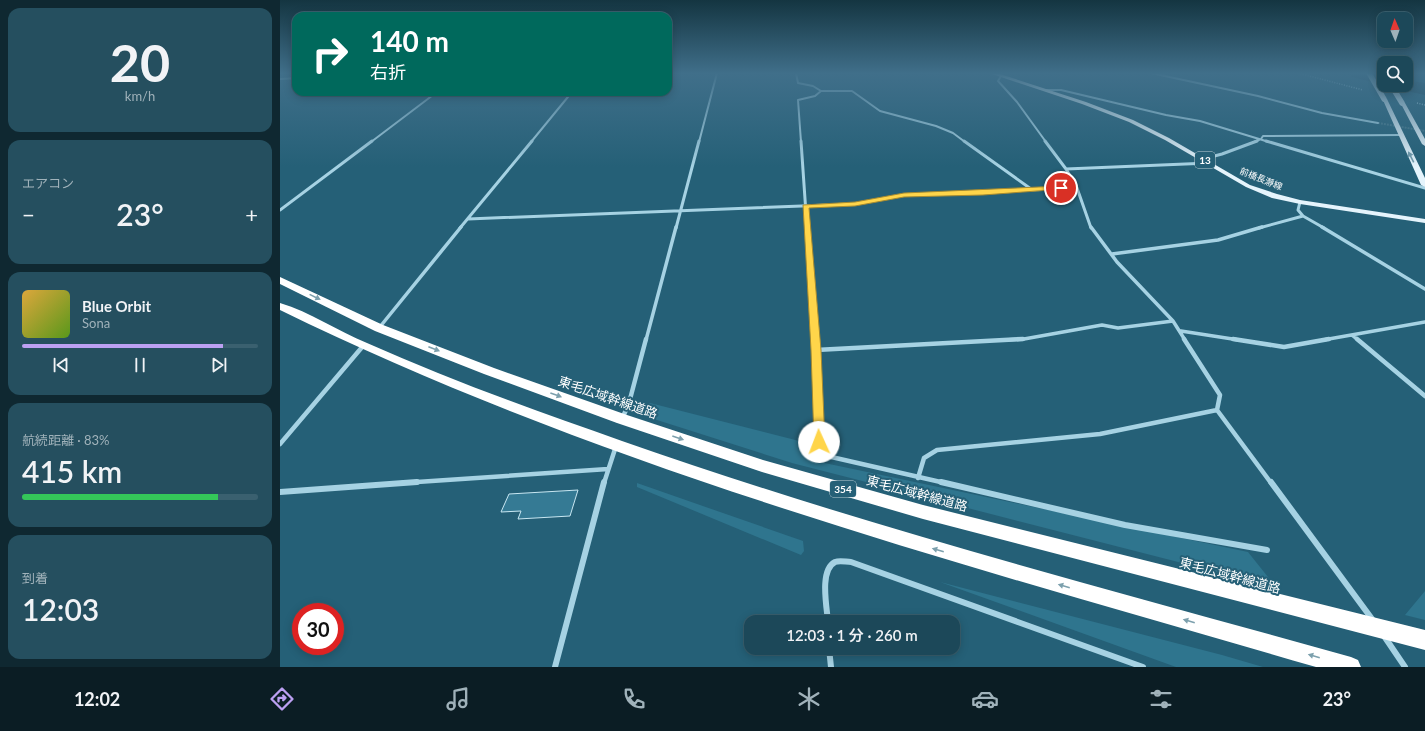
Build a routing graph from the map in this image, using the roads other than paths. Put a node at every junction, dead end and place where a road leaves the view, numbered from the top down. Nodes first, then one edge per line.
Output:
1 (421, 104) edge
2 (562, 104) edge
3 (709, 104) edge
4 (798, 104) edge
5 (870, 104) edge
6 (1019, 104) edge
7 (1087, 104) edge
8 (1120, 104) edge
9 (1289, 104) edge
10 (1386, 104) edge
11 (1403, 104) edge
12 (1378, 123) tunnel mouth
13 (1400, 135) junction
14 (1261, 139) junction
15 (1425, 144) edge
16 (1206, 161) junction
17 (1066, 169) junction
18 (1425, 186) edge
19 (1077, 188) junction
20 (1031, 189) junction
21 (1300, 202) junction
22 (805, 206) junction
23 (280, 210) edge
24 (680, 211) junction
25 (1303, 216) junction
26 (468, 219) junction
27 (1425, 221) edge
28 (1112, 254) junction
29 (280, 280) edge
30 (1425, 289) edge
31 (280, 306) edge
32 (1173, 321) junction
33 (1425, 322) edge
34 (379, 328) junction
35 (1181, 331) junction
36 (1353, 336) junction
37 (363, 346) junction
38 (816, 350) junction
39 (1425, 396) edge
40 (1217, 410) junction
41 (622, 419) junction
42 (280, 444) edge
43 (616, 445) junction
44 (608, 470) junction
45 (918, 478) junction
46 (280, 492) edge
47 (1268, 550) dead end
48 (827, 615) edge
49 (1378, 629) junction
50 (1425, 640) edge
51 (830, 655) edge
52 (555, 667) edge
53 (831, 667) edge
54 (1143, 667) edge
55 (1351, 667) edge
56 (1405, 667) edge

1 - 23 street
2 - 26 street
3 - 24 street
4 - 22 street
5 - 20 street
6 - 17 street
7 - 16 main road, 前橋長瀞線 / 13
8 - 14 street
9 - 12 street
10 - 13 main road, bridge
11 - 15 main road, bridge
13 - 14 street
18 -> 13 main road
14 - 16 street
14 - 18 street
16 - 17 street
16 - 21 main road, 前橋長瀞線 / 13
17 - 19 street
19 - 20 street
19 - 28 street
20 - 22 street
21 - 25 street
21 - 27 main road, 前橋長瀞線 / 13
22 - 24 street
22 - 38 street
24 - 26 street
24 - 41 street
25 - 28 street
25 - 30 street
26 - 34 street
28 - 32 street
29 -> 34 highway, 東毛広域幹線道路 / 354
31 - 37 highway
32 - 35 street
32 - 38 street
33 - 36 street
34 -> 41 highway, 東毛広域幹線道路 / 354
35 - 36 street
35 - 40 street
36 - 39 street
37 - 42 street
37 - 43 highway
38 - 45 street
40 - 45 street
40 - 49 street
41 -> 49 highway, 東毛広域幹線道路 / 354
43 - 44 street
55 -> 43 highway
44 - 46 street
44 - 52 street
45 - 47 street
48 - 54 street
49 - 50 highway, 東毛広域幹線道路 / 354
49 - 56 street
51 - 53 street

